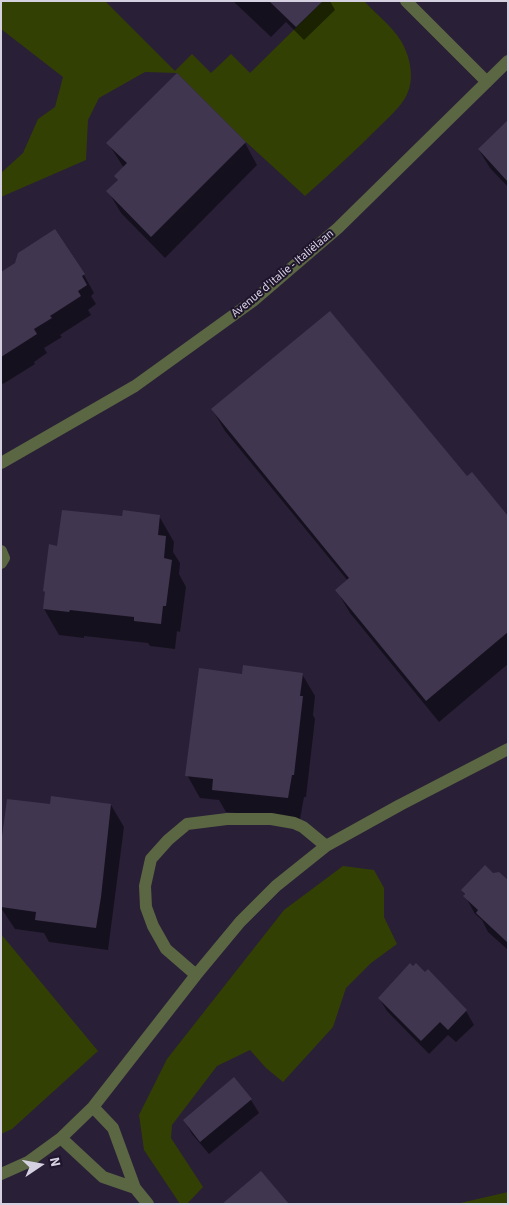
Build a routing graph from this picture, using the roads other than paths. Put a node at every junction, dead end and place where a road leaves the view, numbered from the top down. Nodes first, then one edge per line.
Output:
1 (406, 1) edge
2 (508, 61) edge
3 (487, 82) junction
4 (1, 463) edge
5 (1, 551) edge
6 (1, 563) edge
7 (508, 749) edge
8 (326, 846) junction
9 (196, 975) junction
10 (92, 1107) junction
11 (61, 1138) junction
12 (1, 1174) edge
13 (134, 1188) junction
14 (148, 1204) edge

1 - 3 street
2 - 3 street, Avenue d'Italie - Italiëlaan
3 - 4 street, Avenue d'Italie - Italiëlaan
5 - 6 street
7 - 8 street
8 - 9 street
8 - 9 street
9 - 10 street
10 - 11 street
10 - 13 street
11 - 12 street
11 - 13 street
13 - 14 street

